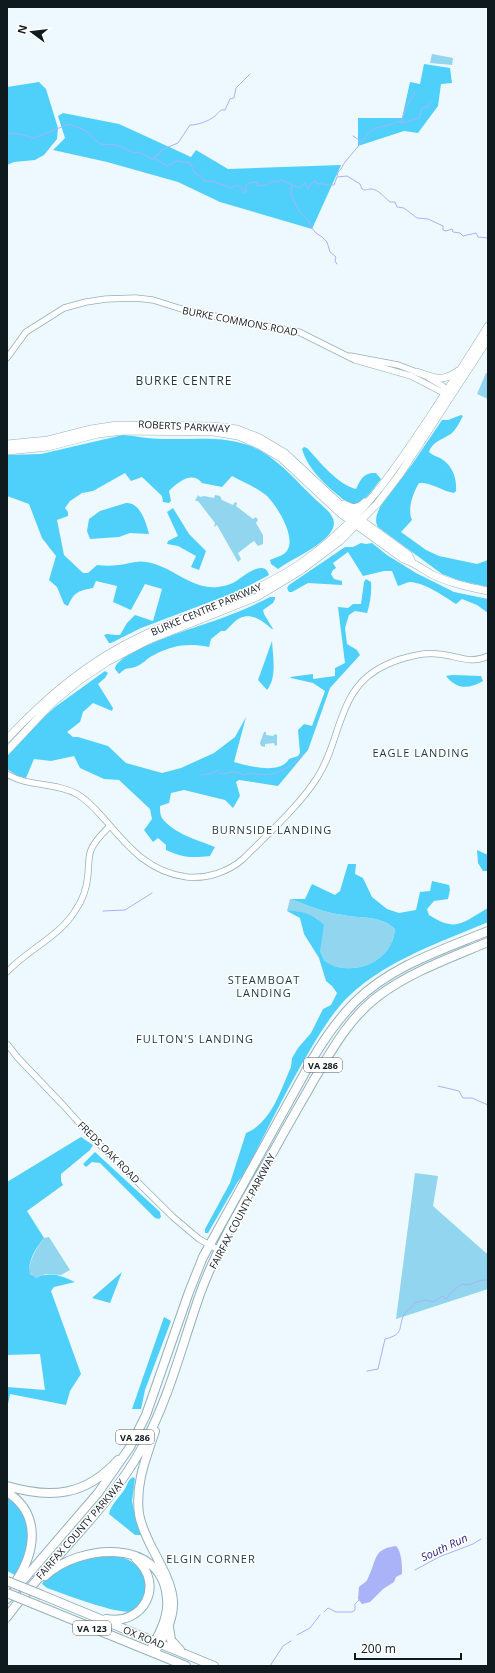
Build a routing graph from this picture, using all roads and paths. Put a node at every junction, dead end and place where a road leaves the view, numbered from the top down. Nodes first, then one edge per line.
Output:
1 (488, 326) edge
2 (488, 339) edge
3 (348, 356) junction
4 (7, 358) edge
5 (461, 368) junction
6 (417, 372) junction
7 (448, 394) junction
8 (7, 444) edge
9 (7, 451) edge
10 (389, 478) junction
11 (328, 494) junction
12 (356, 521) junction
13 (279, 581) junction
14 (488, 591) edge
15 (488, 656) edge
16 (7, 739) edge
17 (7, 751) edge
18 (7, 774) edge
19 (110, 826) junction
20 (488, 931) edge
21 (488, 942) edge
22 (7, 972) edge
23 (7, 1044) edge
24 (209, 1245) junction
25 (219, 1250) junction
26 (168, 1390) junction
27 (146, 1416) junction
28 (7, 1486) edge
29 (7, 1492) edge
30 (129, 1554) junction
31 (7, 1581) edge
32 (7, 1594) edge
33 (7, 1599) edge
34 (81, 1611) junction
35 (171, 1617) junction
36 (7, 1618) edge
37 (157, 1643) junction
38 (152, 1652) junction
39 (196, 1659) junction
40 (186, 1666) edge
41 (214, 1666) edge

1 - 5 main road, BURKE CENTRE PARKWAY
2 - 7 main road, BURKE CENTRE PARKWAY
3 - 4 street, BURKE COMMONS ROAD
3 - 6 street, BURKE COMMONS ROAD
3 - 7 street, BURKE COMMONS ROAD
5 - 6 main road
5 - 7 main road, BURKE CENTRE PARKWAY
6 - 7 street, BURKE COMMONS ROAD
7 - 10 main road, BURKE CENTRE PARKWAY
7 - 12 main road, BURKE CENTRE PARKWAY
8 - 11 main road, ROBERTS PARKWAY
9 - 12 main road, ROBERTS PARKWAY
10 - 11 main road
10 - 12 main road, BURKE CENTRE PARKWAY
11 - 12 main road, ROBERTS PARKWAY
12 - 13 main road, BURKE CENTRE PARKWAY
12 - 14 main road, ROBERTS PARKWAY
13 - 16 main road, BURKE CENTRE PARKWAY
13 - 17 main road, BURKE CENTRE PARKWAY
15 - 19 street
18 - 19 street
19 - 22 street
20 - 24 highway, FAIRFAX COUNTY PARKWAY / VA 286
21 - 25 highway, FAIRFAX COUNTY PARKWAY / VA 286
23 - 24 street, FREDS OAK ROAD
24 - 25 street, FREDS OAK ROAD
24 - 27 highway, FAIRFAX COUNTY PARKWAY / VA 286
25 - 26 highway, FAIRFAX COUNTY PARKWAY / VA 286
26 - 35 highway
26 - 36 highway, FAIRFAX COUNTY PARKWAY / VA 286
27 - 28 highway
27 - 33 highway, FAIRFAX COUNTY PARKWAY / VA 286
29 - 32 highway
30 - 34 highway
30 - 36 highway
30 - 37 highway
31 - 34 highway, OX ROAD / VA 123, bridge
32 - 38 highway, OX ROAD / VA 123, bridge
34 - 37 highway, OX ROAD / VA 123
35 - 37 highway
35 - 39 highway
37 - 38 highway
37 - 39 highway, OX ROAD / VA 123
38 - 40 highway, OX ROAD / VA 123
39 - 41 highway, OX ROAD / VA 123

